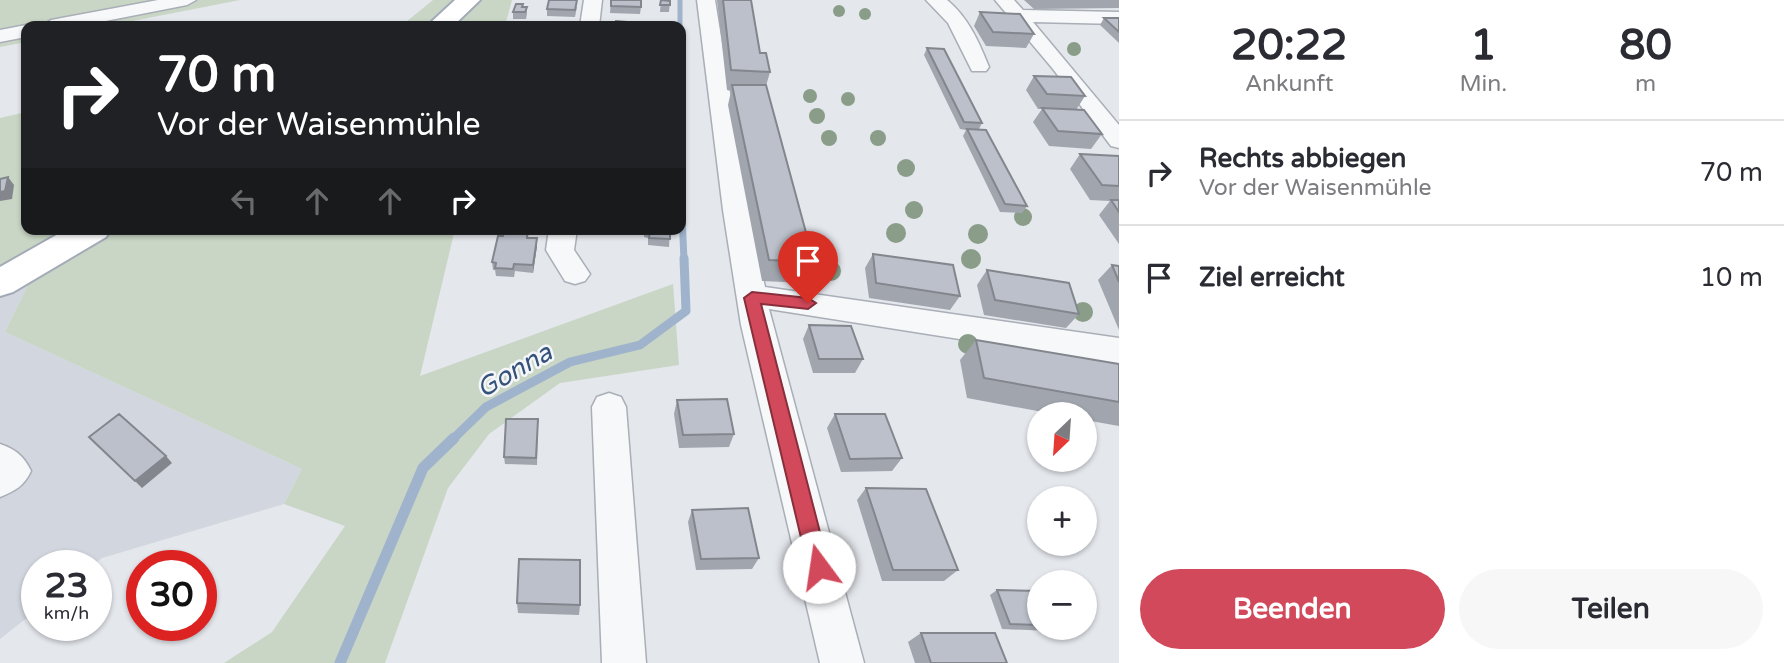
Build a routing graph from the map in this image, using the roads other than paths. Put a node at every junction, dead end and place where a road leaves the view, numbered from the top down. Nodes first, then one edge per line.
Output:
1 (187, 0) edge
2 (469, 0) edge
3 (593, 0) edge
4 (706, 0) edge
5 (935, 0) edge
6 (1004, 0) edge
7 (1018, 16) junction
8 (1119, 18) edge
9 (77, 21) edge
10 (445, 21) edge
11 (591, 21) edge
12 (21, 32) edge
13 (0, 36) edge
14 (979, 67) dead end
15 (1119, 141) edge
16 (83, 235) edge
17 (562, 235) edge
18 (575, 274) dead end
19 (0, 283) edge
20 (752, 298) junction
21 (1119, 351) edge
22 (609, 407) dead end
23 (0, 460) edge
24 (0, 481) edge
25 (624, 663) edge
26 (842, 663) edge

1 - 9 street
2 - 10 main road
3 - 11 street
4 - 20 street
5 - 14 street
6 - 7 street
7 - 8 street
7 - 15 street
12 - 13 street
16 - 19 main road
17 - 18 street
20 - 21 street
20 - 26 street
22 - 25 street
23 - 24 street

